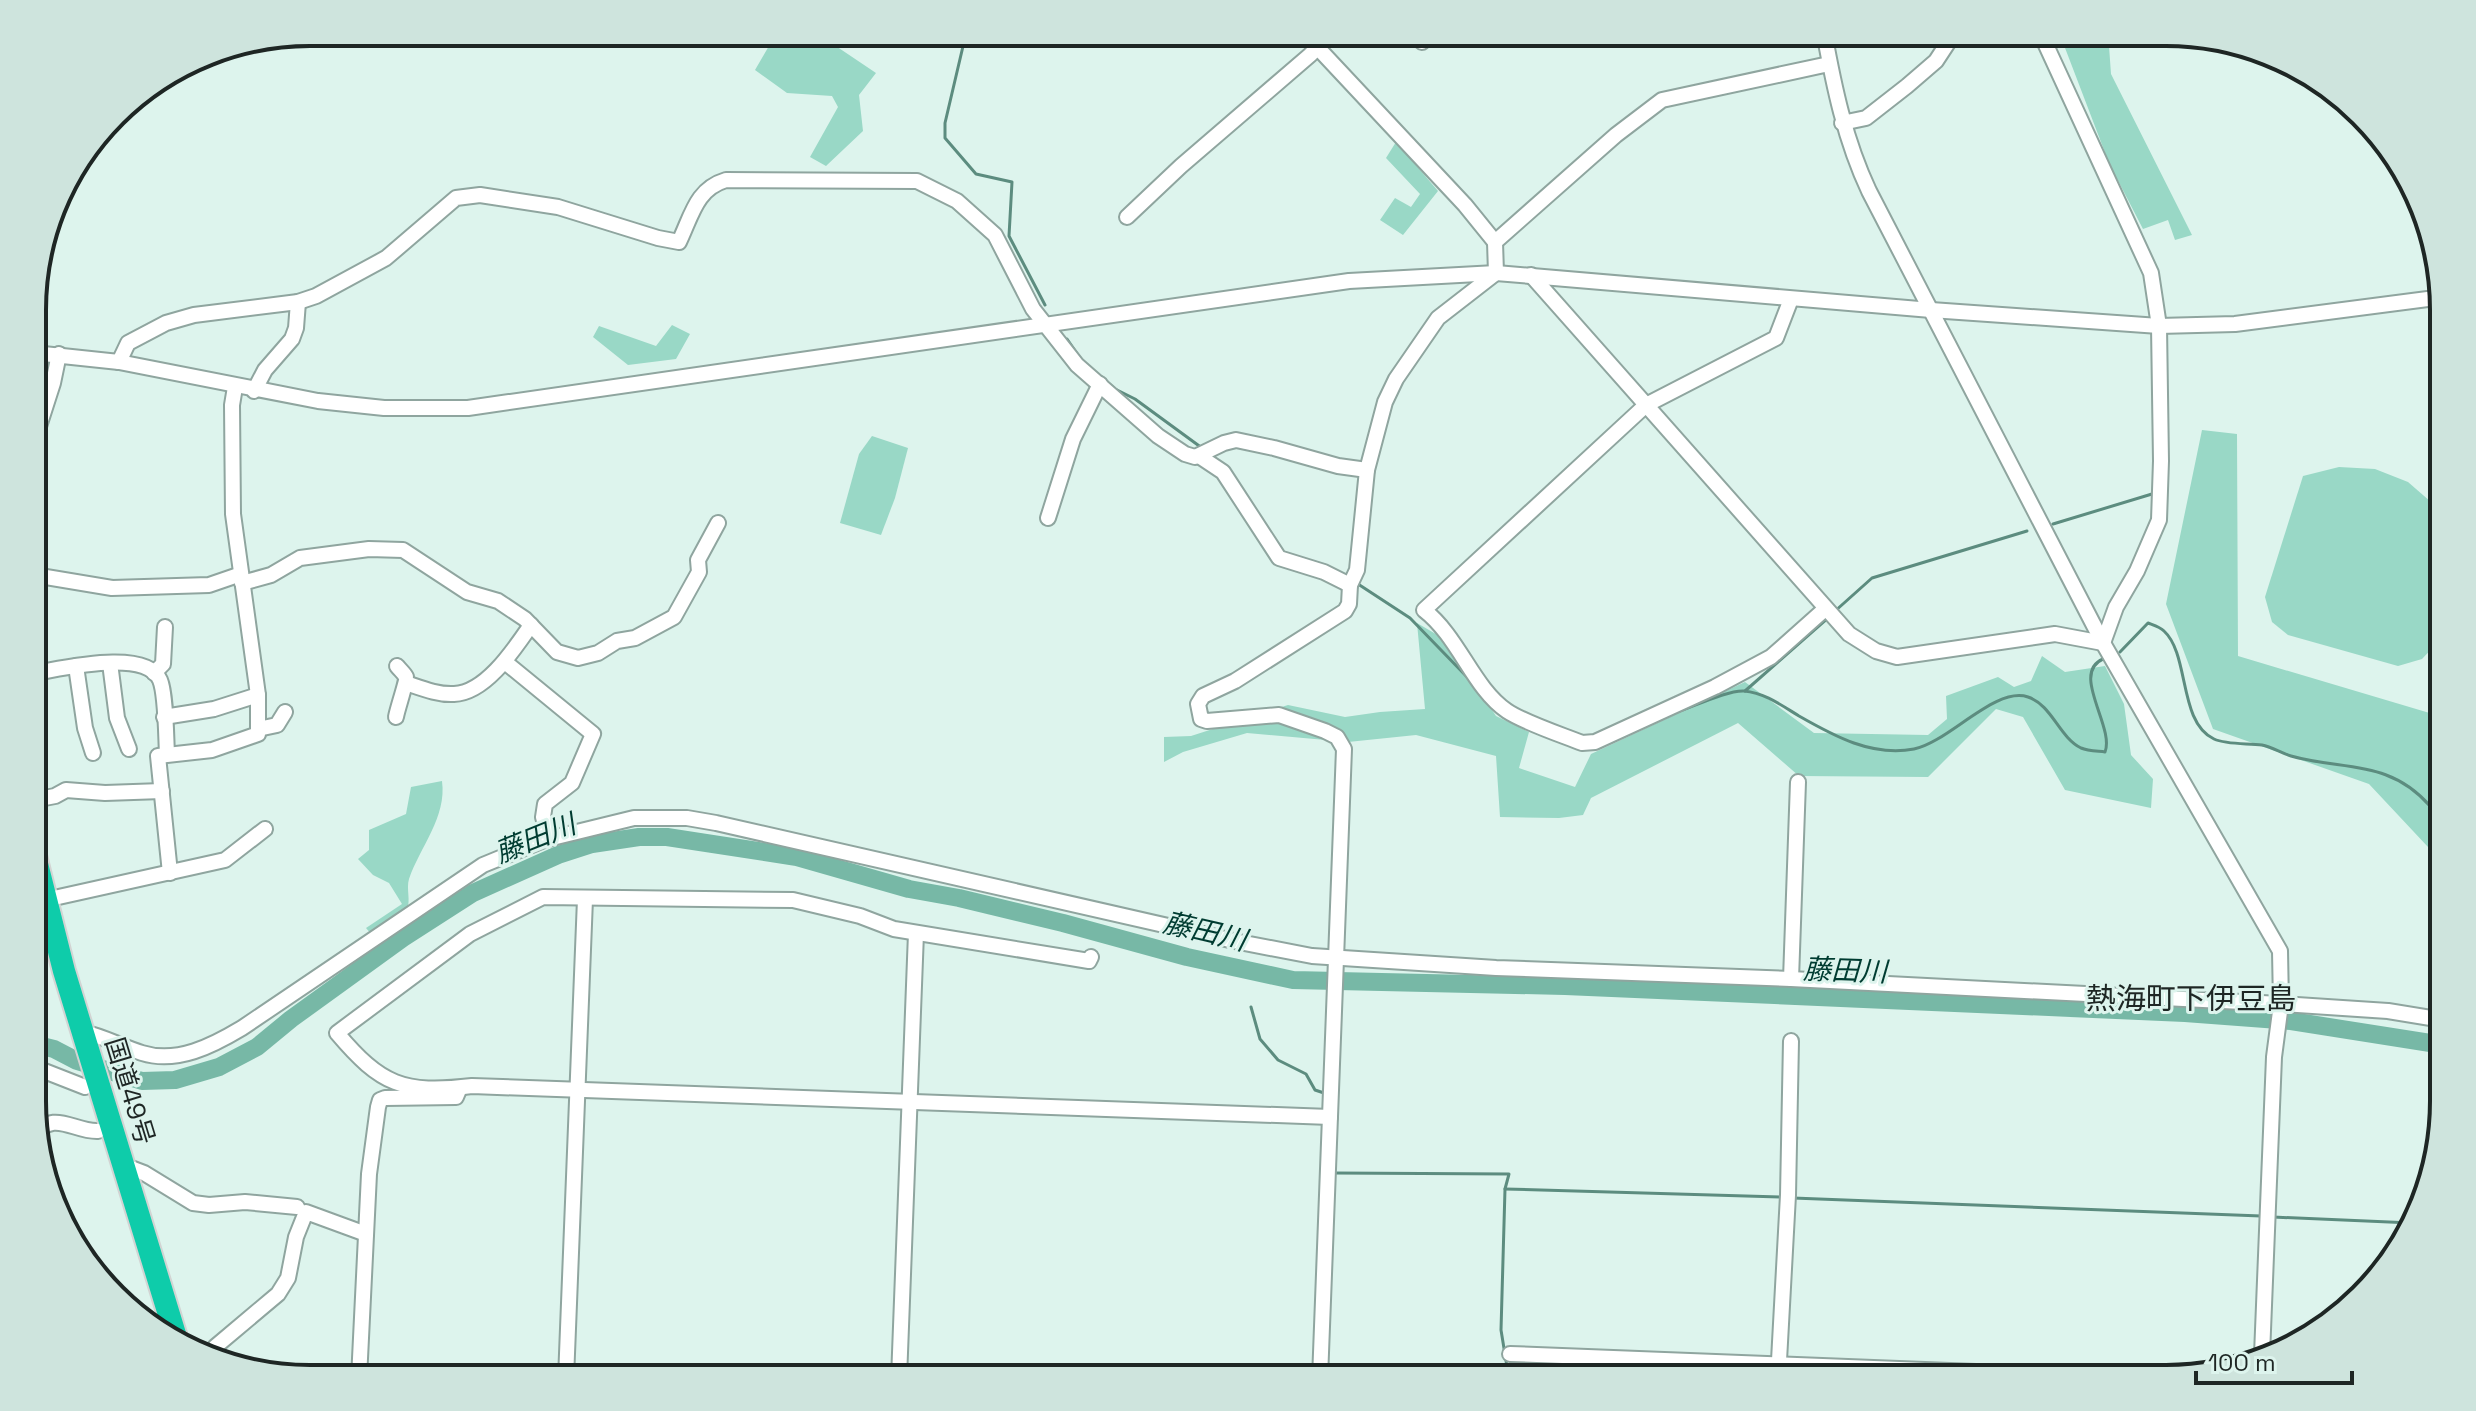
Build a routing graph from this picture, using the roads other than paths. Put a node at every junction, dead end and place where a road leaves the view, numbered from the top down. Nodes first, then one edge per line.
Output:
1 (1826, 46) edge
2 (1946, 46) edge
3 (2046, 46) edge
4 (1316, 47) joint
5 (1829, 64) junction
6 (1842, 123) junction
7 (1127, 217) dead end
8 (1495, 242) junction
9 (1496, 273) junction
10 (1531, 275) junction
11 (1791, 299) junction
12 (2429, 299) edge
13 (298, 302) junction
14 (1931, 310) junction
15 (1046, 325) junction
16 (2159, 326) junction
17 (46, 353) edge
18 (59, 354) junction
19 (119, 362) junction
20 (1100, 384) junction
21 (235, 387) junction
22 (254, 391) junction
23 (46, 405) edge
24 (1646, 405) junction
25 (1199, 456) junction
26 (1367, 470) junction
27 (1048, 518) dead end
28 (718, 523) dead end
29 (46, 577) edge
30 (242, 578) junction
31 (1350, 585) junction
32 (1825, 609) junction
33 (531, 625) junction
34 (165, 627) dead end
35 (2103, 643) junction
36 (505, 662) junction
37 (110, 663) junction
38 (76, 666) junction
39 (397, 666) dead end
40 (46, 671) edge
41 (154, 673) junction
42 (406, 683) junction
43 (258, 695) junction
44 (285, 712) dead end
45 (164, 717) junction
46 (396, 717) dead end
47 (258, 729) junction
48 (129, 749) dead end
49 (93, 753) dead end
50 (167, 754) junction
51 (1798, 782) dead end
52 (162, 791) junction
53 (46, 798) edge
54 (265, 829) dead end
55 (549, 838) junction
56 (170, 873) junction
57 (585, 899) junction
58 (46, 905) edge
59 (46, 927) edge
60 (916, 933) junction
61 (1337, 956) junction
62 (1091, 957) dead end
63 (1791, 979) junction
64 (2281, 1004) junction
65 (2429, 1018) edge
66 (78, 1033) junction
67 (1791, 1041) dead end
68 (46, 1071) edge
69 (90, 1086) junction
70 (460, 1088) junction
71 (578, 1090) junction
72 (910, 1103) junction
73 (1330, 1117) junction
74 (47, 1124) edge
75 (98, 1131) junction
76 (123, 1165) junction
77 (297, 1207) dead end
78 (366, 1234) junction
79 (152, 1313) edge
80 (173, 1327) edge
81 (215, 1347) dead end
82 (2262, 1347) edge
83 (1510, 1354) dead end
84 (1321, 1364) edge
85 (1663, 1364) edge
86 (1778, 1364) edge
87 (360, 1365) edge
88 (567, 1365) edge
89 (900, 1365) edge

1 - 5 street
2 - 6 street
3 - 16 street
4 - 7 street
4 - 8 street
5 - 6 street
5 - 8 street
6 - 14 street
8 - 9 street
9 - 10 street
9 - 15 street
9 - 26 street
10 - 11 street
10 - 24 street
11 - 14 street
11 - 24 street
12 - 16 street
13 - 15 street
13 - 19 street
13 - 22 street
14 - 16 street
14 - 35 street
15 - 20 street
15 - 22 street
16 - 35 street
17 - 18 street
18 - 19 street
18 - 23 street
19 - 21 street
20 - 25 street
20 - 27 street
21 - 22 street
21 - 30 street
24 - 32 street
24 - 32 street
25 - 26 street
25 - 31 street
26 - 31 street
28 - 33 street
29 - 30 street
30 - 33 street
30 - 43 street
31 - 61 street
32 - 35 street
33 - 36 street
34 - 41 street
35 - 64 street
36 - 42 street
36 - 55 street
37 - 38 street
37 - 41 street
37 - 48 street
38 - 40 street
38 - 49 street
39 - 42 street
41 - 45 street
42 - 46 street
43 - 45 street
43 - 47 street
44 - 47 street
45 - 50 street
47 - 50 street
50 - 52 street
51 - 63 street
52 - 53 street
52 - 56 street
54 - 56 street
55 - 61 street
55 - 66 street
56 - 58 street
57 - 60 street
57 - 70 street
57 - 71 street
59 - 66 highway, 国道49号
60 - 62 street
60 - 72 street
61 - 63 street
61 - 73 street
63 - 64 street
64 - 65 street
64 - 82 street
66 - 69 highway, 国道49号
67 - 86 street
68 - 69 street
69 - 75 highway, 国道49号
69 - 76 highway, 国道49号
70 - 71 street
70 - 78 street
71 - 72 street
71 - 88 street
72 - 73 street
72 - 89 street
73 - 84 street
74 - 75 street
75 - 79 highway, 国道49号
76 - 77 street
76 - 80 highway, 国道49号
78 - 81 street
78 - 87 street
83 - 85 street

